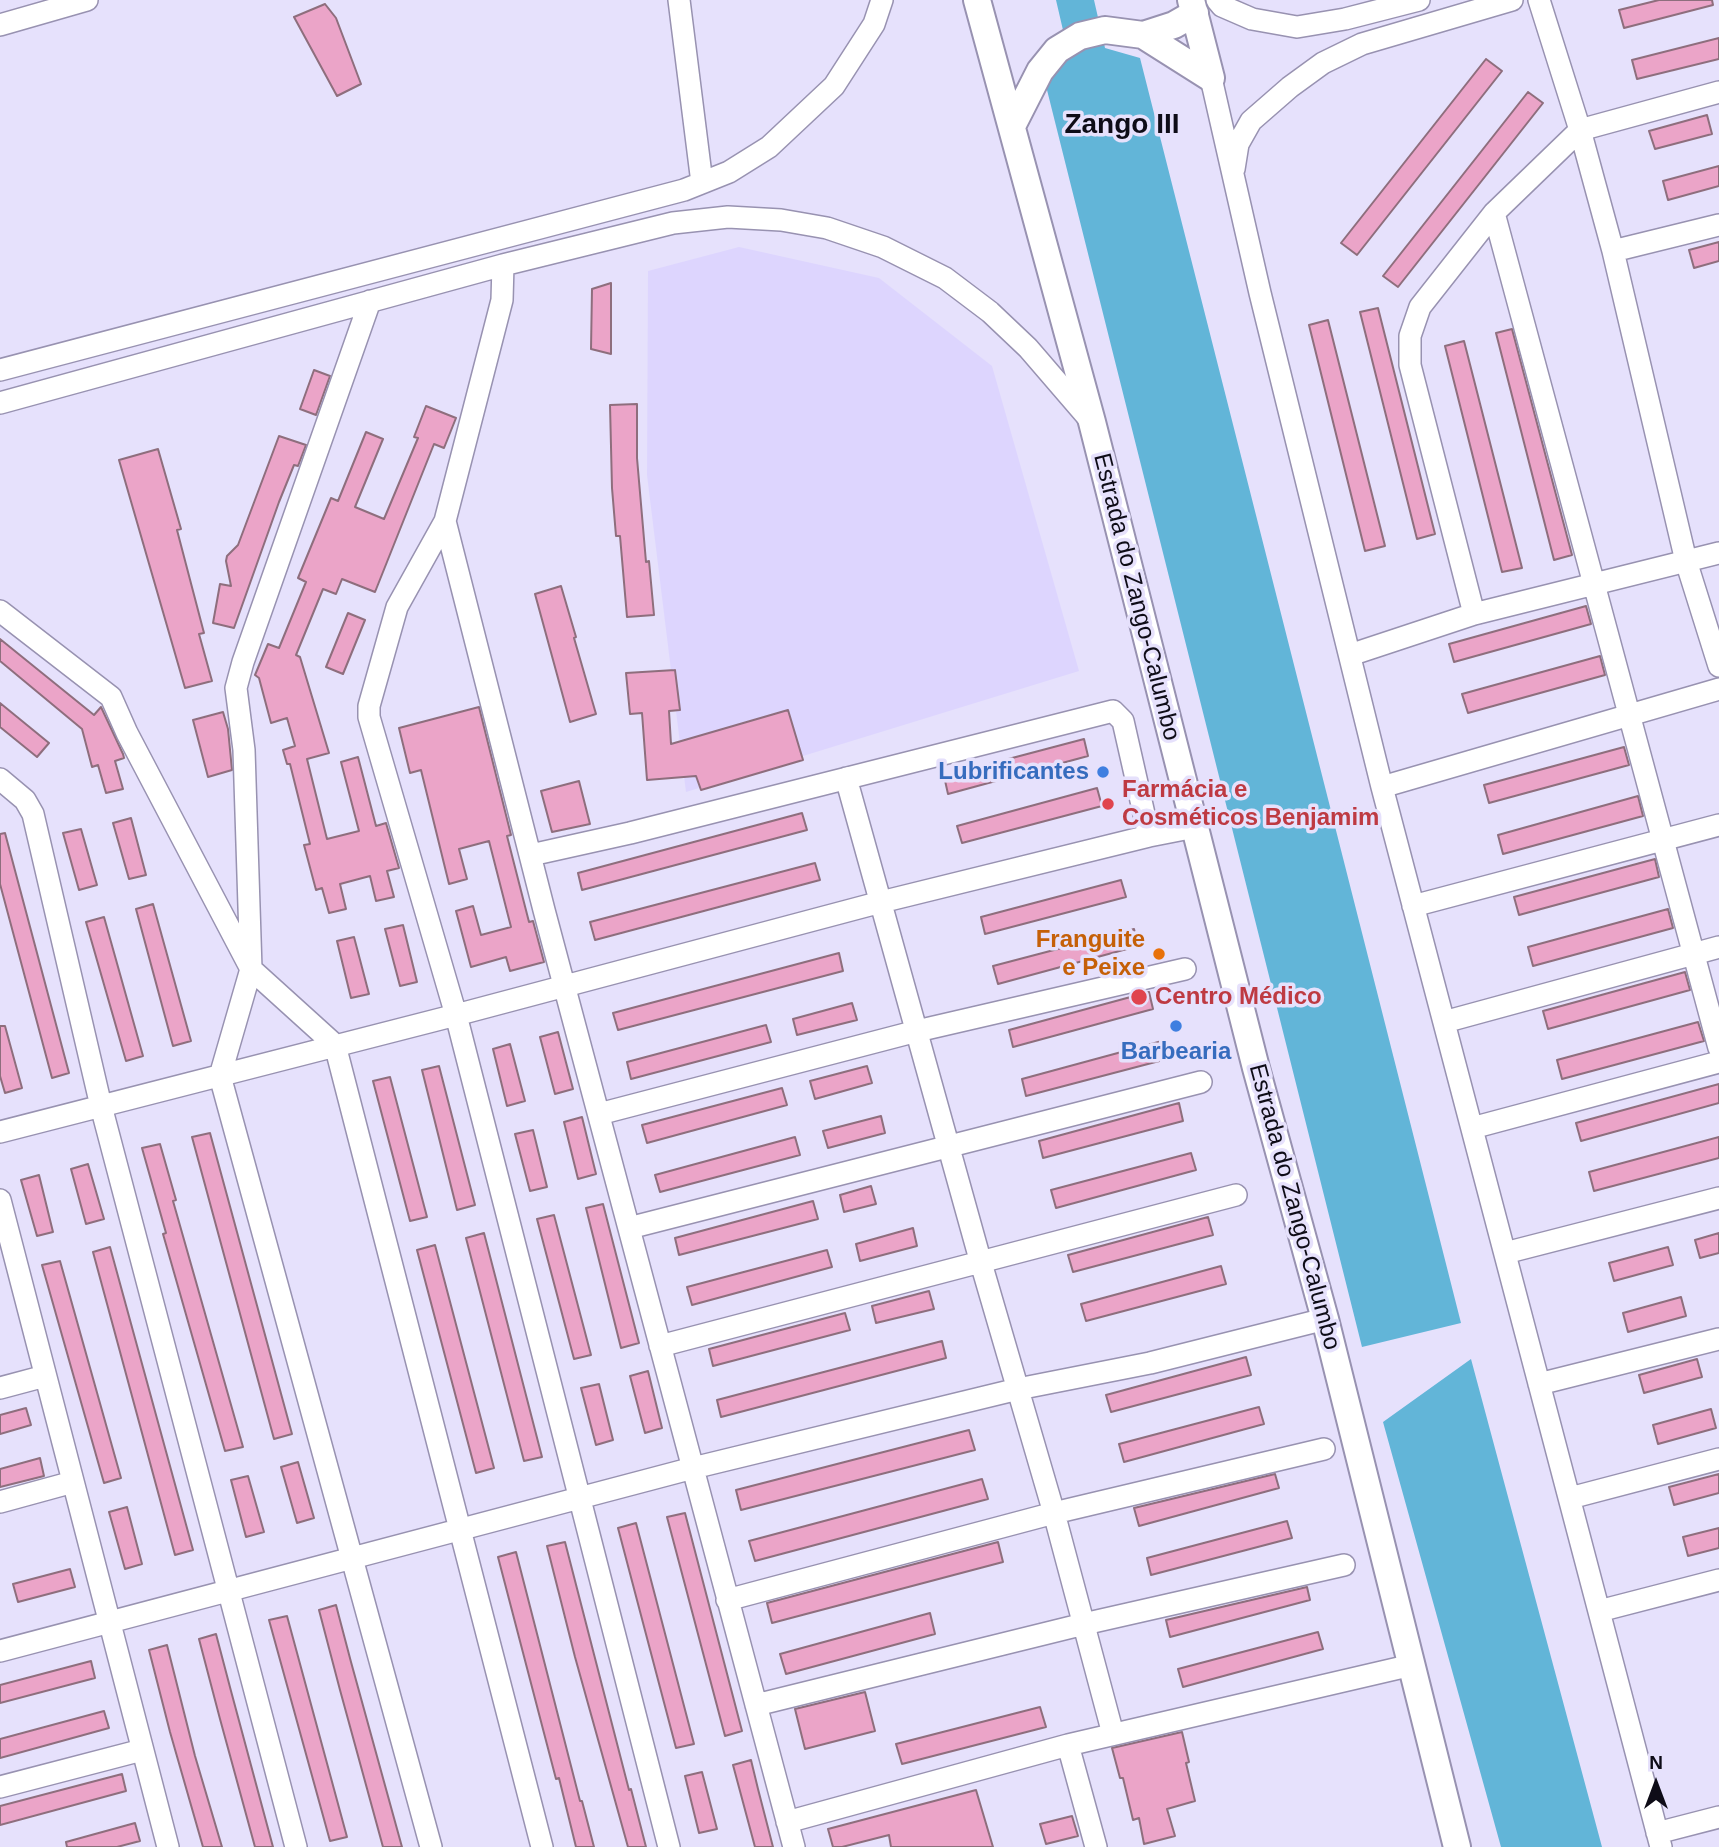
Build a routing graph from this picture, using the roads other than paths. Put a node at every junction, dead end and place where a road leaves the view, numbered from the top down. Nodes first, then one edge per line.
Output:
1 (87, 0) edge
2 (679, 0) edge
3 (883, 0) edge
4 (977, 0) edge
5 (1419, 0) edge
6 (1512, 0) edge
7 (1539, 0) edge
8 (1201, 4) edge
9 (1, 22) edge
10 (1143, 35) junction
11 (1211, 78) junction
12 (1719, 92) edge
13 (1013, 124) junction
14 (1580, 130) junction
15 (1233, 174) junction
16 (702, 183) junction
17 (1494, 213) junction
18 (1719, 225) edge
19 (1613, 251) junction
20 (503, 265) junction
21 (370, 301) junction
22 (0, 370) edge
23 (0, 403) edge
24 (1092, 422) junction
25 (445, 521) junction
26 (1719, 553) edge
27 (1686, 561) junction
28 (1594, 583) junction
29 (0, 611) edge
30 (1474, 614) junction
31 (1350, 655) junction
32 (1719, 666) edge
33 (1719, 689) edge
34 (1629, 715) junction
35 (846, 778) junction
36 (0, 779) edge
37 (1382, 787) junction
38 (1719, 825) edge
39 (1195, 827) junction
40 (1149, 836) junction
41 (1663, 839) junction
42 (531, 855) junction
43 (881, 902) junction
44 (1413, 906) junction
45 (1719, 947) edge
46 (1694, 954) junction
47 (251, 969) junction
48 (1185, 970) dead end
49 (565, 985) junction
50 (456, 1015) junction
51 (1444, 1022) junction
52 (917, 1031) junction
53 (335, 1045) junction
54 (1719, 1048) edge
55 (1719, 1062) edge
56 (220, 1076) junction
57 (1201, 1082) dead end
58 (101, 1107) junction
59 (599, 1114) junction
60 (1472, 1128) junction
61 (0, 1132) edge
62 (950, 1145) junction
63 (1236, 1195) dead end
64 (1719, 1198) edge
65 (0, 1200) edge
66 (629, 1228) junction
67 (1505, 1253) junction
68 (981, 1263) junction
69 (10, 1276) edge
70 (1325, 1319) junction
71 (1719, 1339) edge
72 (660, 1346) junction
73 (45, 1376) junction
74 (1539, 1384) junction
75 (0, 1388) edge
76 (1018, 1389) junction
77 (1324, 1450) dead end
78 (1719, 1458) edge
79 (693, 1468) junction
80 (73, 1482) junction
81 (579, 1498) junction
82 (1570, 1498) junction
83 (0, 1502) edge
84 (1054, 1513) junction
85 (459, 1529) junction
86 (350, 1558) junction
87 (1344, 1565) dead end
88 (1719, 1580) edge
89 (229, 1590) junction
90 (727, 1600) junction
91 (1599, 1611) junction
92 (109, 1622) junction
93 (1084, 1624) junction
94 (0, 1651) edge
95 (1412, 1665) junction
96 (755, 1705) junction
97 (1113, 1734) junction
98 (1068, 1745) junction
99 (142, 1750) junction
100 (0, 1787) edge
101 (1719, 1817) edge
102 (787, 1822) junction
103 (1659, 1840) edge
104 (168, 1847) edge
105 (296, 1847) edge
106 (430, 1847) edge
107 (542, 1847) edge
108 (669, 1847) edge
109 (794, 1847) edge
110 (1096, 1847) edge
111 (1457, 1847) edge

1 - 9 street
2 - 16 street
3 - 16 street
4 - 13 main road, Estrada do Zango-Calumbo
5 - 8 street
6 - 15 street
7 - 14 street
8 - 10 main road
8 - 11 main road
10 - 11 main road
10 - 13 main road
11 - 15 street
12 - 14 street
13 - 24 main road, Estrada do Zango-Calumbo
14 - 17 street
14 - 19 street
15 - 31 street
16 - 22 street
17 - 28 street
17 - 30 street
18 - 19 street
19 - 27 street
20 - 21 street
20 - 24 street
20 - 25 street
21 - 23 street
21 - 47 street
24 - 39 main road, Estrada do Zango-Calumbo
25 - 42 street
25 - 50 street
26 - 27 street
27 - 28 street
27 - 32 street
28 - 30 street
28 - 34 street
29 - 47 street
30 - 31 street
31 - 37 street
33 - 34 street
34 - 37 street
34 - 41 street
35 - 40 street
35 - 42 street
35 - 43 street
36 - 58 street
37 - 44 street
38 - 41 street
39 - 40 street
39 - 70 main road, Estrada do Zango-Calumbo
40 - 43 street
41 - 44 street
41 - 46 street
42 - 49 street
43 - 49 street
43 - 52 street
44 - 51 street
45 - 46 street
46 - 51 street
46 - 54 street
47 - 53 street
47 - 56 street
48 - 52 street
49 - 50 street
49 - 59 street
50 - 53 street
50 - 81 street
51 - 60 street
52 - 59 street
52 - 62 street
53 - 56 street
53 - 85 street
55 - 60 street
56 - 58 street
56 - 86 street
57 - 62 street
58 - 61 street
58 - 89 street
59 - 66 street
60 - 67 street
62 - 66 street
62 - 68 street
63 - 68 street
64 - 67 street
65 - 69 street
66 - 72 street
67 - 74 street
68 - 72 street
68 - 76 street
69 - 73 street
70 - 76 street
70 - 95 main road, Estrada do Zango-Calumbo
71 - 74 street
72 - 79 street
73 - 75 street
73 - 80 street
74 - 82 street
76 - 79 street
76 - 84 street
77 - 84 street
78 - 82 street
79 - 81 street
79 - 90 street
80 - 83 street
80 - 92 street
81 - 85 street
81 - 108 street
82 - 91 street
84 - 90 street
84 - 93 street
85 - 86 street
85 - 107 street
86 - 89 street
86 - 106 street
87 - 93 street
88 - 91 street
89 - 92 street
89 - 105 street
90 - 96 street
91 - 103 street
92 - 94 street
92 - 99 street
93 - 96 street
93 - 97 street
95 - 97 street
95 - 111 main road, Estrada do Zango-Calumbo
96 - 102 street
97 - 98 street
98 - 102 street
98 - 110 street
99 - 100 street
99 - 104 street
101 - 103 street
102 - 109 street

